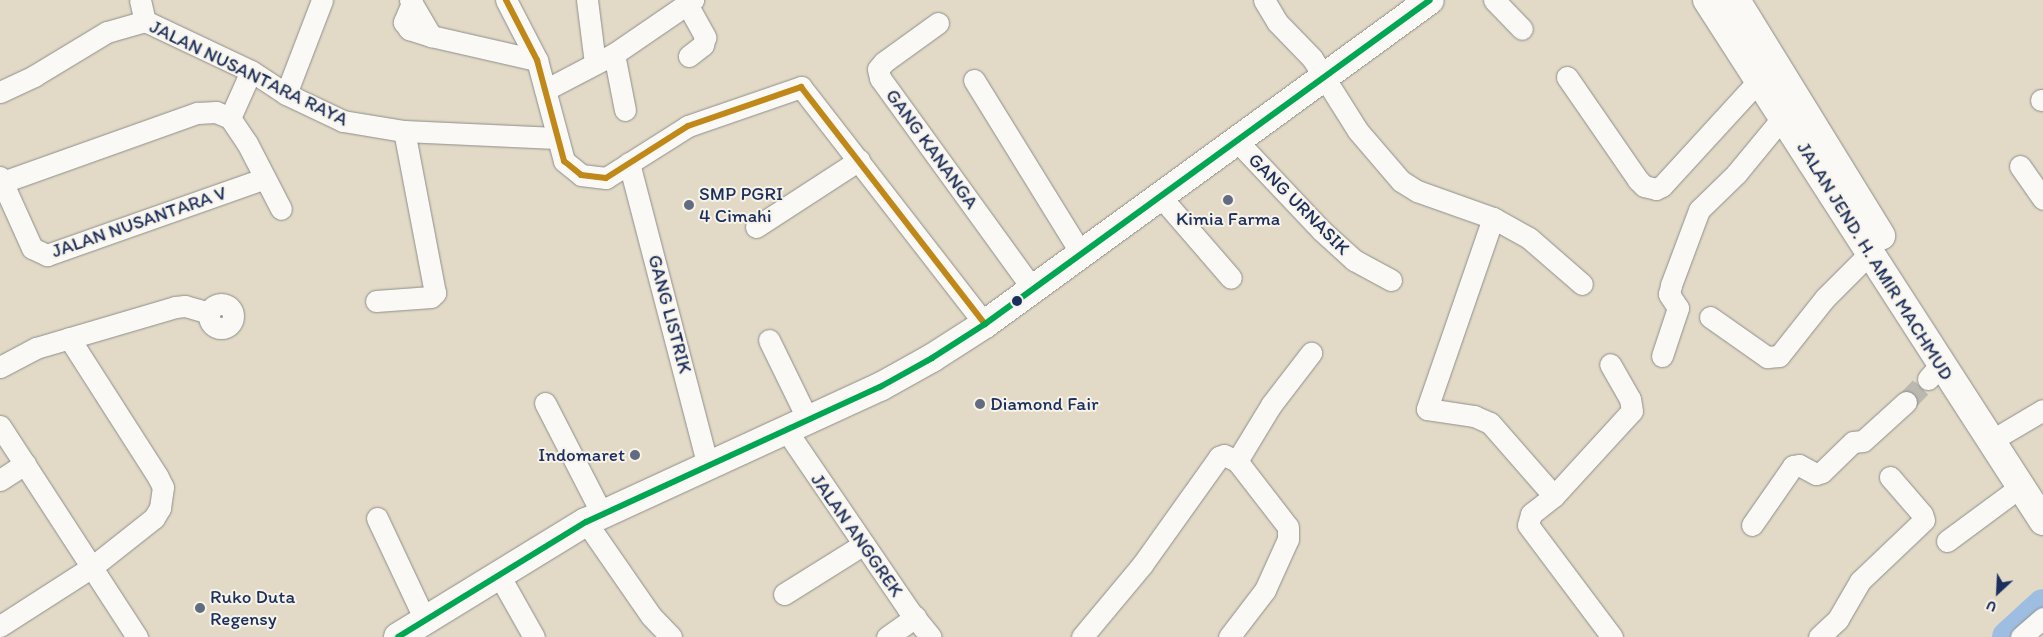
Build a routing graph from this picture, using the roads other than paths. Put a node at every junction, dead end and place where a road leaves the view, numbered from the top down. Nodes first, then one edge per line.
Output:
1 (140, 0) edge
2 (322, 0) edge
3 (506, 0) edge
4 (587, 0) edge
5 (1264, 0) edge
6 (1430, 0) edge
7 (1494, 0) edge
8 (1707, 0) edge
9 (1736, 0) edge
10 (411, 1) edge
11 (690, 2) edge
12 (145, 21) junction
13 (938, 23) dead end
14 (1522, 29) dead end
15 (614, 54) junction
16 (689, 56) dead end
17 (537, 60) junction
18 (594, 64) junction
19 (251, 71) junction
20 (1324, 77) junction
21 (1566, 77) dead end
22 (974, 80) dead end
23 (1759, 80) junction
24 (544, 90) junction
25 (0, 92) edge
26 (286, 94) junction
27 (625, 110) dead end
28 (1783, 117) junction
29 (230, 118) junction
30 (404, 131) junction
31 (556, 138) junction
32 (1236, 140) junction
33 (859, 160) junction
34 (629, 163) junction
35 (2020, 166) dead end
36 (1, 179) edge
37 (263, 179) junction
38 (1160, 196) junction
39 (2043, 199) edge
40 (281, 209) dead end
41 (1493, 218) junction
42 (756, 227) dead end
43 (1082, 253) junction
44 (1870, 253) junction
45 (1230, 278) dead end
46 (1391, 280) dead end
47 (1582, 284) dead end
48 (1032, 289) junction
49 (376, 302) dead end
50 (209, 313) dead end
51 (1710, 317) dead end
52 (986, 324) junction
53 (70, 338) junction
54 (769, 340) dead end
55 (1311, 353) dead end
56 (1662, 356) dead end
57 (1610, 364) dead end
58 (0, 367) edge
59 (1906, 402) tunnel mouth
60 (545, 403) dead end
61 (2043, 410) edge
62 (797, 425) junction
63 (0, 426) edge
64 (2004, 433) junction
65 (1237, 461) junction
66 (25, 464) junction
67 (708, 466) junction
68 (1890, 477) dead end
69 (0, 480) edge
70 (2032, 490) edge
71 (1554, 496) junction
72 (377, 518) dead end
73 (594, 518) junction
74 (2043, 521) edge
75 (1752, 525) dead end
76 (1948, 541) dead end
77 (864, 544) junction
78 (92, 567) junction
79 (499, 575) junction
80 (784, 594) dead end
81 (916, 617) junction
82 (2043, 618) edge
83 (425, 620) junction
84 (0, 626) edge
85 (138, 637) edge
86 (398, 637) edge
87 (534, 637) edge
88 (671, 637) edge
89 (887, 637) edge
90 (932, 637) edge
91 (1082, 637) edge
92 (1229, 637) edge
93 (1612, 637) edge
94 (1819, 637) edge
95 (2021, 637) edge

1 - 12 street
2 - 26 street
3 - 17 street
4 - 18 street
5 - 20 street
6 - 20 main road
7 - 14 street
8 - 23 main road, JALAN JEND. H. AMIR MACHMUD
9 - 64 main road, JALAN JEND. H. AMIR MACHMUD
10 - 17 street
11 - 15 street
11 - 16 street
12 - 19 street, JALAN NUSANTARA RAYA
12 - 25 street, JALAN NUSANTARA RAYA
13 - 48 street, GANG KANANGA
15 - 18 street
15 - 27 street
17 - 24 street
18 - 24 street
19 - 26 street, JALAN NUSANTARA RAYA
19 - 29 street
20 - 32 main road
20 - 41 street
21 - 23 street
22 - 43 street
23 - 28 main road, JALAN JEND. H. AMIR MACHMUD
24 - 31 street
26 - 30 street, JALAN NUSANTARA RAYA
28 - 44 main road, JALAN JEND. H. AMIR MACHMUD
28 - 56 street
29 - 36 street
29 - 37 street
30 - 31 street, JALAN NUSANTARA RAYA
30 - 49 street
31 - 34 street
32 - 38 main road
32 - 46 street, GANG URNASIK
33 - 34 street
33 - 42 street
33 - 52 street
34 - 67 street, GANG LISTRIK
35 - 39 street
36 - 37 street, JALAN NUSANTARA V
37 - 40 street
38 - 43 main road
38 - 45 street
41 - 47 street
41 - 71 street
43 - 48 main road
44 - 51 street
44 - 70 main road, JALAN JEND. H. AMIR MACHMUD
48 - 52 main road
50 - 53 street
52 - 62 main road
53 - 58 street
53 - 78 street
54 - 62 street, JALAN ANGGREK
55 - 65 street
57 - 71 street
59 - 75 street
60 - 73 street
61 - 64 street
62 - 67 main road
62 - 77 street, JALAN ANGGREK
63 - 66 street
64 - 70 main road, JALAN JEND. H. AMIR MACHMUD
65 - 91 street
65 - 92 street
66 - 69 street
66 - 78 street
67 - 73 main road
68 - 94 street
70 - 74 main road, JALAN JEND. H. AMIR MACHMUD
70 - 76 street
71 - 93 street
72 - 83 street
73 - 79 main road
73 - 88 street
77 - 80 street
77 - 81 street, JALAN ANGGREK
78 - 84 street
78 - 85 street
79 - 83 main road
79 - 87 street
81 - 89 street
81 - 90 street, JALAN ANGGREK
82 - 95 street
83 - 86 main road

